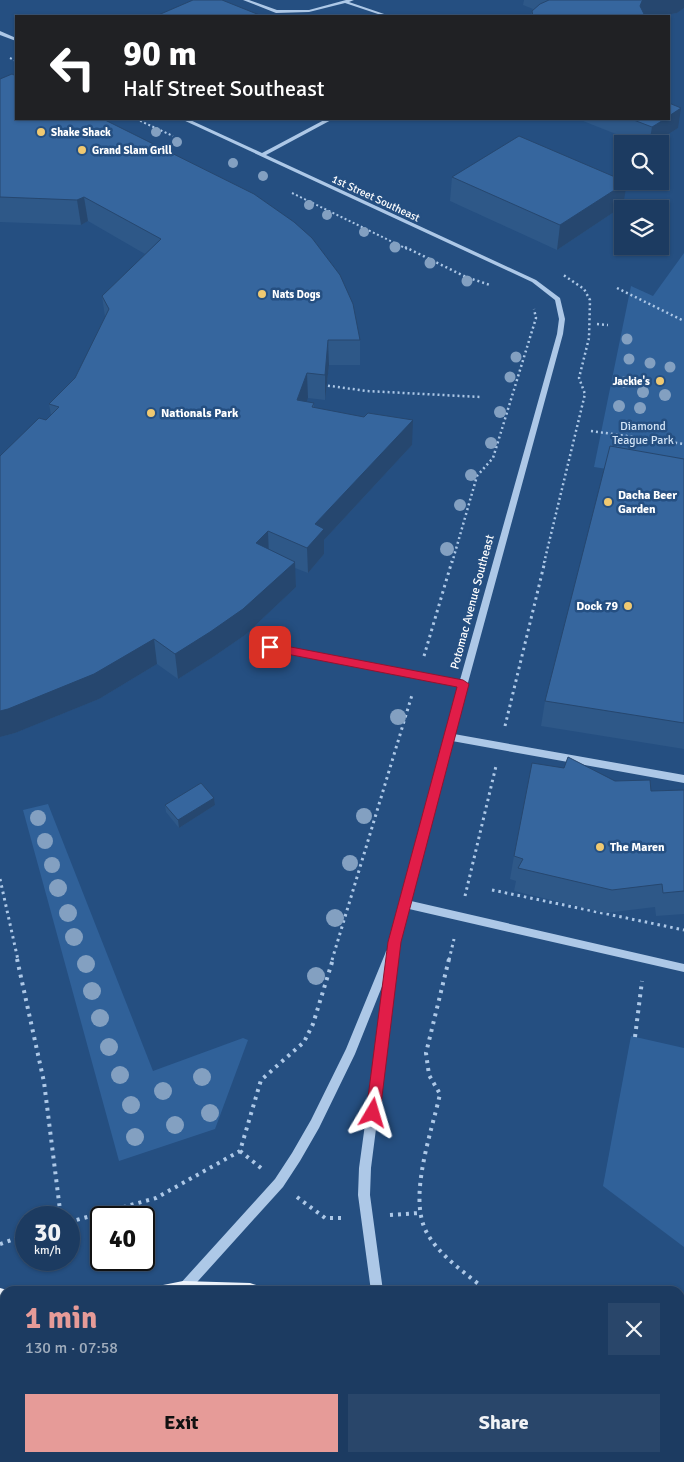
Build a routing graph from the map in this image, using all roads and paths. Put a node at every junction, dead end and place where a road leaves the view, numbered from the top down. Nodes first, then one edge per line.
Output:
1 (245, 0) edge
2 (349, 1) edge
3 (385, 15) edge
4 (0, 33) edge
5 (15, 40) edge
6 (186, 120) edge
7 (328, 120) edge
8 (262, 155) junction
9 (617, 288) dead end
10 (584, 289) dead end
11 (558, 299) joint
12 (536, 315) dead end
13 (684, 321) edge
14 (597, 324) dead end
15 (608, 325) dead end
16 (318, 385) edge
17 (480, 397) dead end
18 (591, 430) dead end
19 (684, 444) edge
20 (270, 647) dead end
21 (418, 675) junction
22 (463, 684) junction
23 (503, 734) dead end
24 (450, 737) junction
25 (496, 766) dead end
26 (684, 779) edge
27 (0, 879) edge
28 (492, 890) dead end
29 (464, 898) dead end
30 (404, 904) junction
31 (684, 930) edge
32 (455, 935) dead end
33 (395, 942) junction
34 (645, 960) junction
35 (684, 968) edge
36 (635, 1037) dead end
37 (306, 1205) dead end
38 (60, 1206) edge
39 (344, 1218) dead end
40 (80, 1219) edge
41 (15, 1239) edge
42 (0, 1244) edge
43 (180, 1286) edge
44 (376, 1286) edge
45 (481, 1286) edge

1 - 2 street
2 - 3 street
4 - 5 street
6 - 8 street, 1st Street Southeast
7 - 8 street
8 - 11 street, 1st Street Southeast
9 - 13 path
10 - 23 path
11 - 22 street, Potomac Avenue Southeast
12 - 21 path
14 - 15 path
16 - 17 path
18 - 19 path
20 - 21 street
21 - 22 street
21 - 40 path
22 - 24 street, Potomac Avenue Southeast
24 - 26 street
24 - 30 street, Potomac Avenue Southeast
25 - 29 path
27 - 38 path
28 - 31 path
30 - 33 street, Potomac Avenue Southeast
30 - 34 street
32 - 45 path
33 - 43 street, Potomac Avenue Southeast
33 - 44 street, Potomac Avenue Southeast
34 - 35 street
34 - 36 path
37 - 39 path
41 - 42 path

